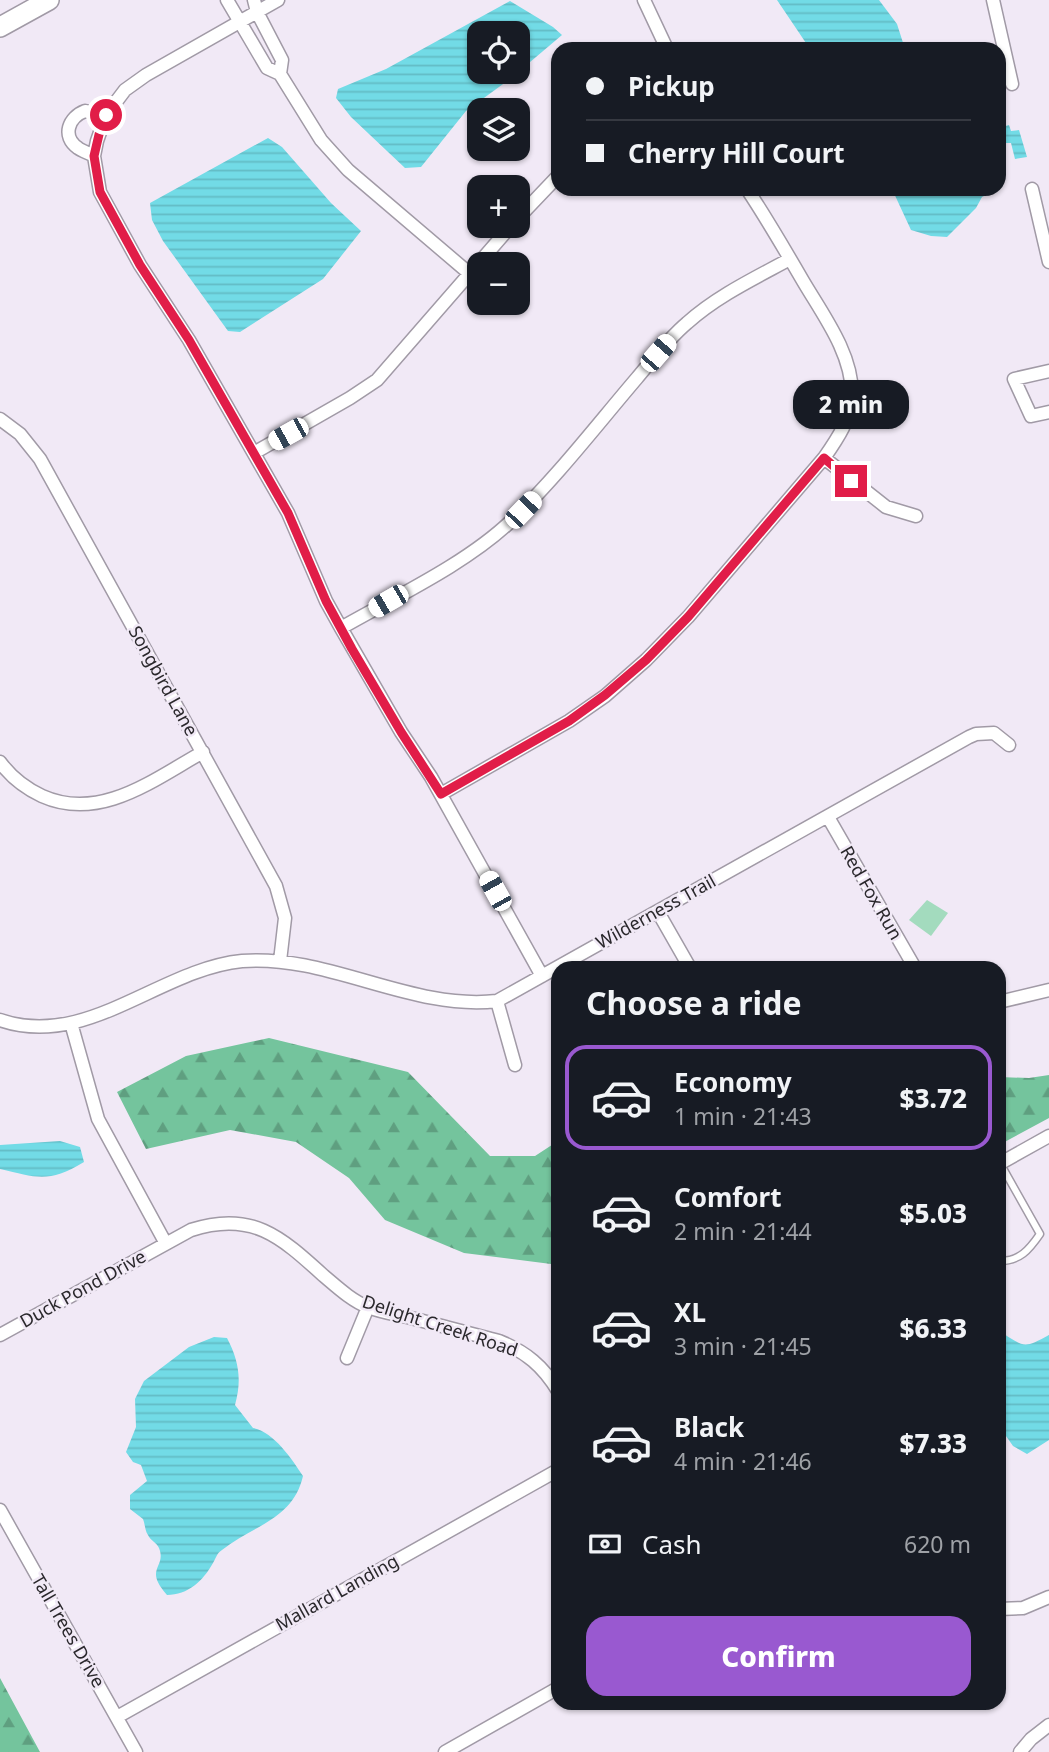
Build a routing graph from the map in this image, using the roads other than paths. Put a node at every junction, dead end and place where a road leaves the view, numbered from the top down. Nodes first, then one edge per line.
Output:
1 (49, 0) edge
2 (227, 0) edge
3 (278, 0) edge
4 (644, 0) edge
5 (993, 0) edge
6 (250, 12) edge
7 (0, 27) edge
8 (664, 42) edge
9 (1002, 42) edge
10 (1006, 57) edge
11 (280, 74) junction
12 (1012, 84) dead end
13 (106, 115) junction
14 (94, 156) junction
15 (551, 183) edge
16 (1032, 189) dead end
17 (751, 196) edge
18 (530, 205) edge
19 (501, 238) edge
20 (489, 252) edge
21 (790, 259) junction
22 (1049, 262) edge
23 (467, 271) edge
24 (467, 277) edge
25 (1049, 371) edge
26 (1049, 412) edge
27 (2, 425) edge
28 (254, 453) junction
29 (824, 458) junction
30 (916, 516) dead end
31 (341, 628) junction
32 (1009, 745) dead end
33 (203, 752) junction
34 (0, 762) edge
35 (441, 794) junction
36 (828, 817) junction
37 (658, 912) junction
38 (280, 961) junction
39 (569, 961) edge
40 (686, 961) edge
41 (911, 961) edge
42 (551, 971) edge
43 (542, 976) junction
44 (1049, 990) edge
45 (1006, 1000) edge
46 (497, 1001) junction
47 (0, 1020) edge
48 (71, 1023) junction
49 (515, 1065) dead end
50 (1049, 1136) edge
51 (1006, 1160) edge
52 (1006, 1174) edge
53 (165, 1242) junction
54 (1006, 1261) edge
55 (368, 1307) junction
56 (0, 1335) edge
57 (347, 1358) dead end
58 (551, 1369) edge
59 (551, 1474) edge
60 (0, 1510) edge
61 (1049, 1597) edge
62 (1006, 1609) edge
63 (551, 1692) edge
64 (117, 1717) junction
65 (1049, 1725) edge
66 (136, 1752) edge
67 (445, 1752) edge
68 (1020, 1752) edge

1 - 7 main road
2 - 6 street
3 - 6 street
4 - 8 street
5 - 9 street
6 - 11 street
6 - 11 street
6 - 13 street
10 - 12 street
11 - 23 street
13 - 14 street
13 - 14 street
14 - 28 street
15 - 18 street
16 - 22 street
17 - 21 street
19 - 20 street
21 - 29 street
21 - 31 street
24 - 28 street
25 - 26 street
27 - 33 street, Songbird Lane
28 - 31 street
29 - 30 street
29 - 35 street
31 - 35 street
32 - 36 street, Wilderness Trail
33 - 34 street
33 - 38 street, Songbird Lane
35 - 43 street
36 - 37 street, Wilderness Trail
36 - 41 street, Red Fox Run
37 - 39 street, Wilderness Trail
37 - 40 street
38 - 46 street, Wilderness Trail
38 - 48 street, Wilderness Trail
42 - 43 street, Wilderness Trail
43 - 46 street, Wilderness Trail
44 - 45 street
46 - 49 street
47 - 48 street, Wilderness Trail
48 - 53 street
50 - 51 street
52 - 54 lane
53 - 55 street, Delight Creek Road
53 - 56 street, Duck Pond Drive
55 - 57 street
55 - 58 street, Delight Creek Road
59 - 64 street, Mallard Landing
60 - 64 street, Tall Trees Drive
61 - 62 street
63 - 67 street
64 - 66 street, Tall Trees Drive
65 - 68 street

